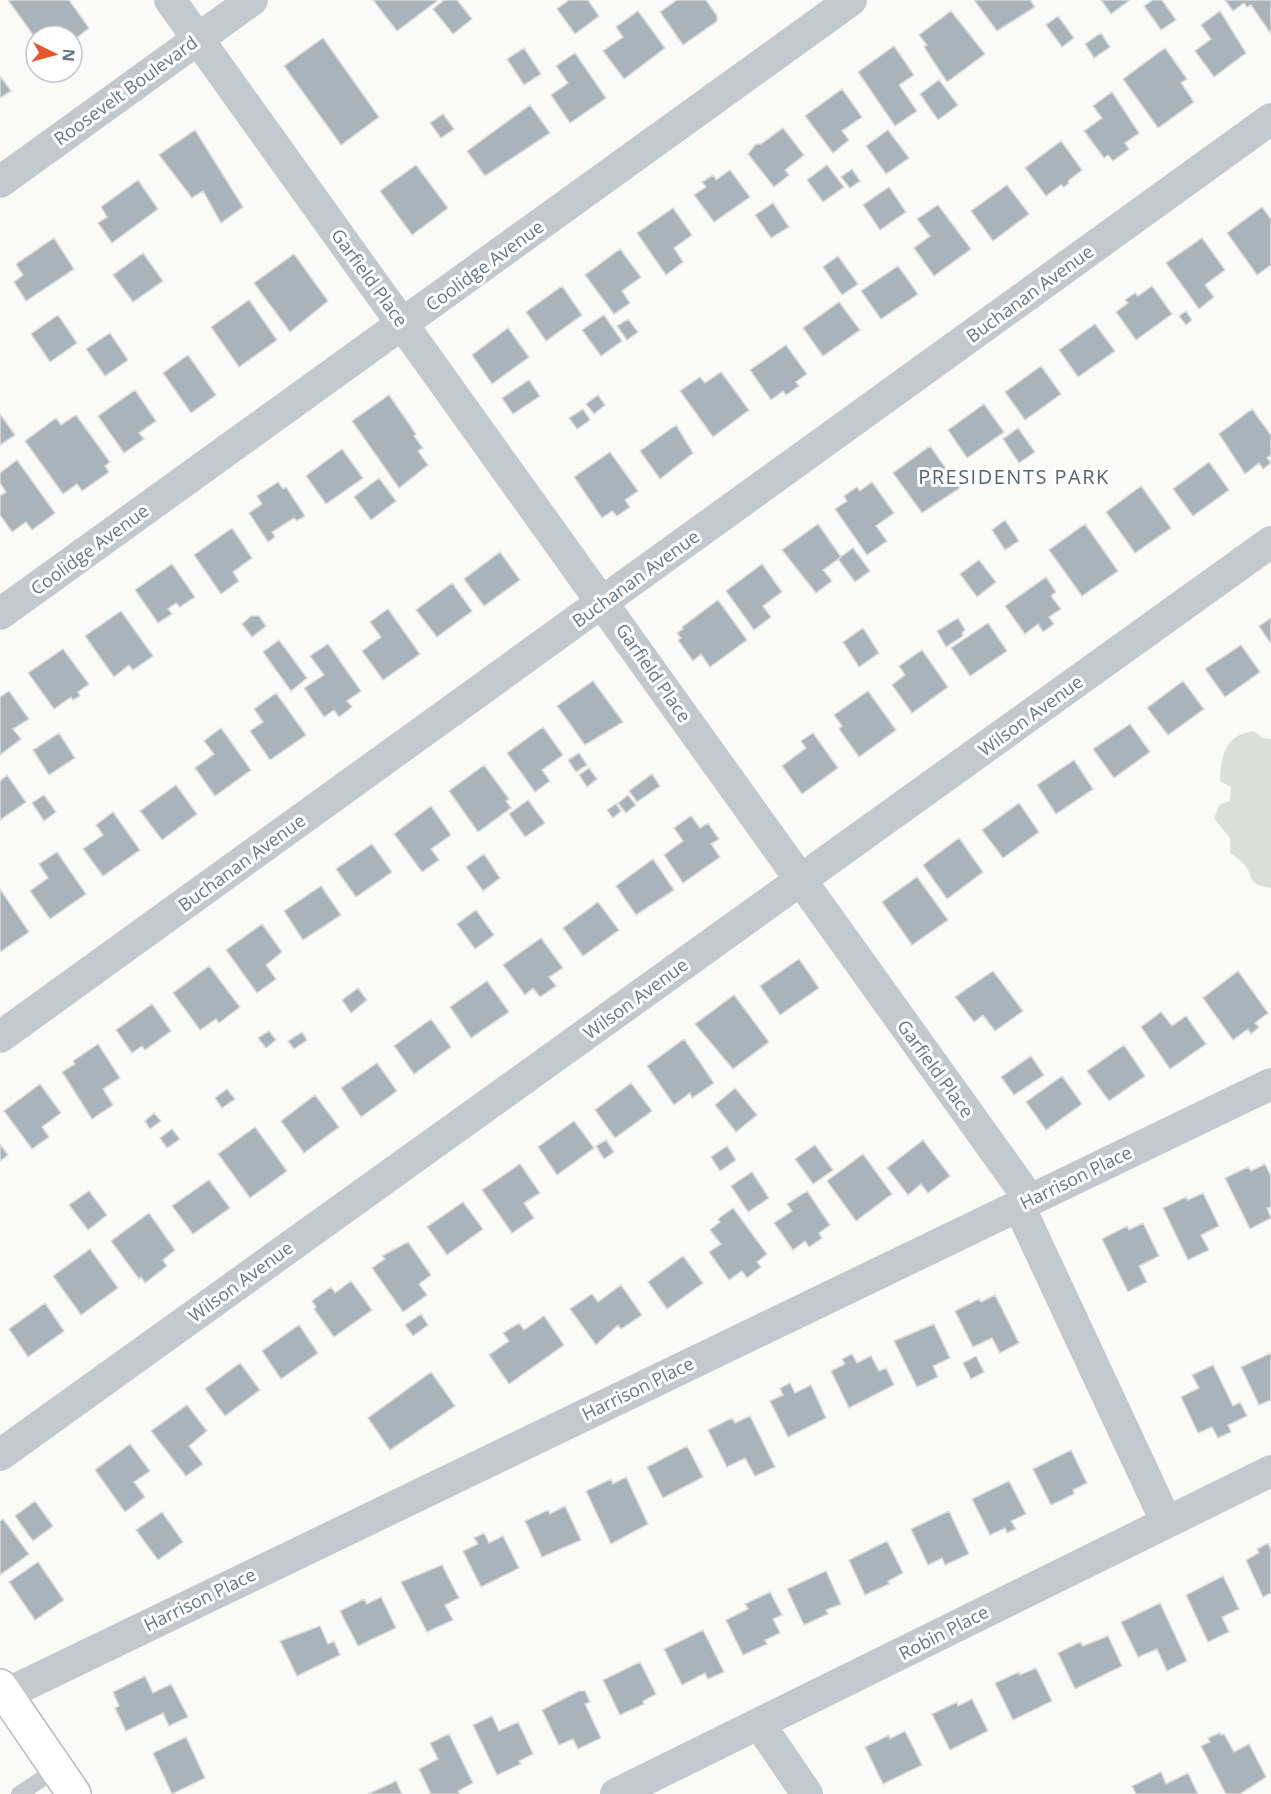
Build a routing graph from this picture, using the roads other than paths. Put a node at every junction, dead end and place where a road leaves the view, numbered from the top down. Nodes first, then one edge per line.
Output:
1 (170, 0) edge
2 (252, 0) edge
3 (851, 0) edge
4 (198, 40) junction
5 (1271, 119) edge
6 (0, 182) edge
7 (403, 326) junction
8 (1271, 543) edge
9 (603, 603) junction
10 (0, 614) edge
11 (800, 882) junction
12 (0, 1037) edge
13 (1271, 1084) edge
14 (1025, 1203) junction
15 (0, 1455) edge
16 (1271, 1471) edge
17 (1166, 1521) junction
18 (2, 1692) edge
19 (760, 1725) junction
20 (66, 1782) edge
21 (19, 1794) edge
22 (616, 1794) edge
23 (807, 1794) edge

1 - 4 street, Garfield Place
2 - 4 street, Roosevelt Boulevard
3 - 7 street, Coolidge Avenue
4 - 6 street, Roosevelt Boulevard
4 - 7 street, Garfield Place
5 - 9 street, Buchanan Avenue
7 - 9 street, Garfield Place
7 - 10 street, Coolidge Avenue
8 - 11 street, Wilson Avenue
9 - 11 street, Garfield Place
9 - 12 street, Buchanan Avenue
11 - 14 street, Garfield Place
11 - 15 street, Wilson Avenue
13 - 14 street, Harrison Place
14 - 17 street, Garfield Place
14 - 18 street, Harrison Place
16 - 17 street, Robin Place
17 - 19 street, Robin Place
18 - 20 main road
19 - 22 street, Robin Place
19 - 23 street
20 - 21 lane

